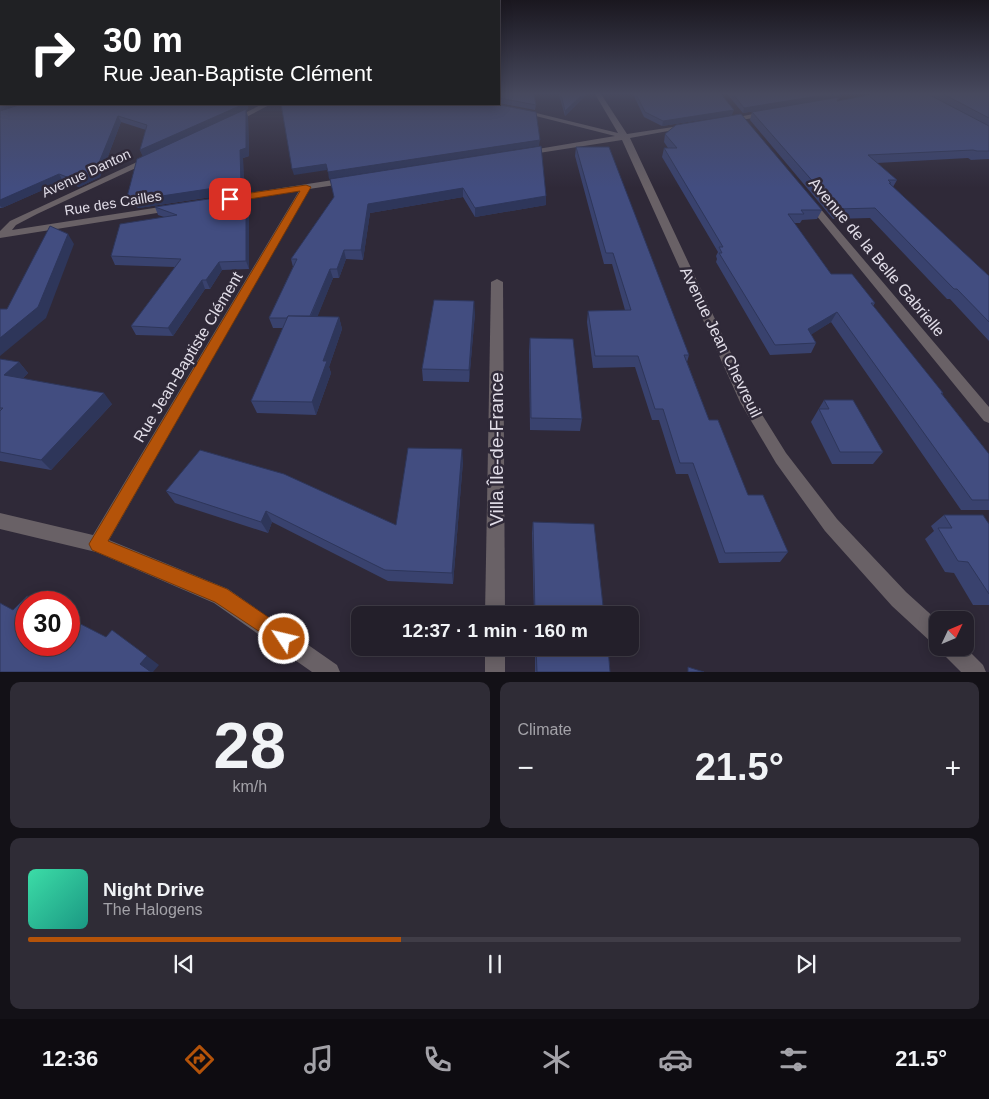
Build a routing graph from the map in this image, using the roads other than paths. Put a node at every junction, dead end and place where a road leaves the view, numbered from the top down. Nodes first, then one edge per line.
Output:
1 (584, 125) edge
2 (618, 125) edge
3 (746, 125) edge
4 (692, 126) edge
5 (750, 130) edge
6 (625, 137) junction
7 (160, 154) edge
8 (519, 154) edge
9 (355, 180) edge
10 (306, 187) junction
11 (800, 190) edge
12 (218, 201) edge
13 (179, 207) edge
14 (1, 235) edge
15 (497, 282) dead end
16 (989, 416) edge
17 (0, 521) edge
18 (98, 544) junction
19 (495, 606) edge
20 (929, 627) edge
21 (495, 656) edge
22 (959, 656) edge
23 (330, 672) edge
24 (495, 672) edge
25 (976, 672) edge

1 - 6 street
2 - 6 street, Avenue Jean Chevreuil
3 - 5 street
4 - 6 street
6 - 8 street
6 - 20 street, Avenue Jean Chevreuil
7 - 14 street, Avenue Danton
9 - 10 street
10 - 12 street
10 - 18 street, Rue Jean-Baptiste Clément
11 - 16 street, Avenue de la Belle Gabrielle
13 - 14 street, Rue des Cailles
15 - 19 street, Villa Île-de-France
17 - 18 street
18 - 23 street
21 - 24 street
22 - 25 street

